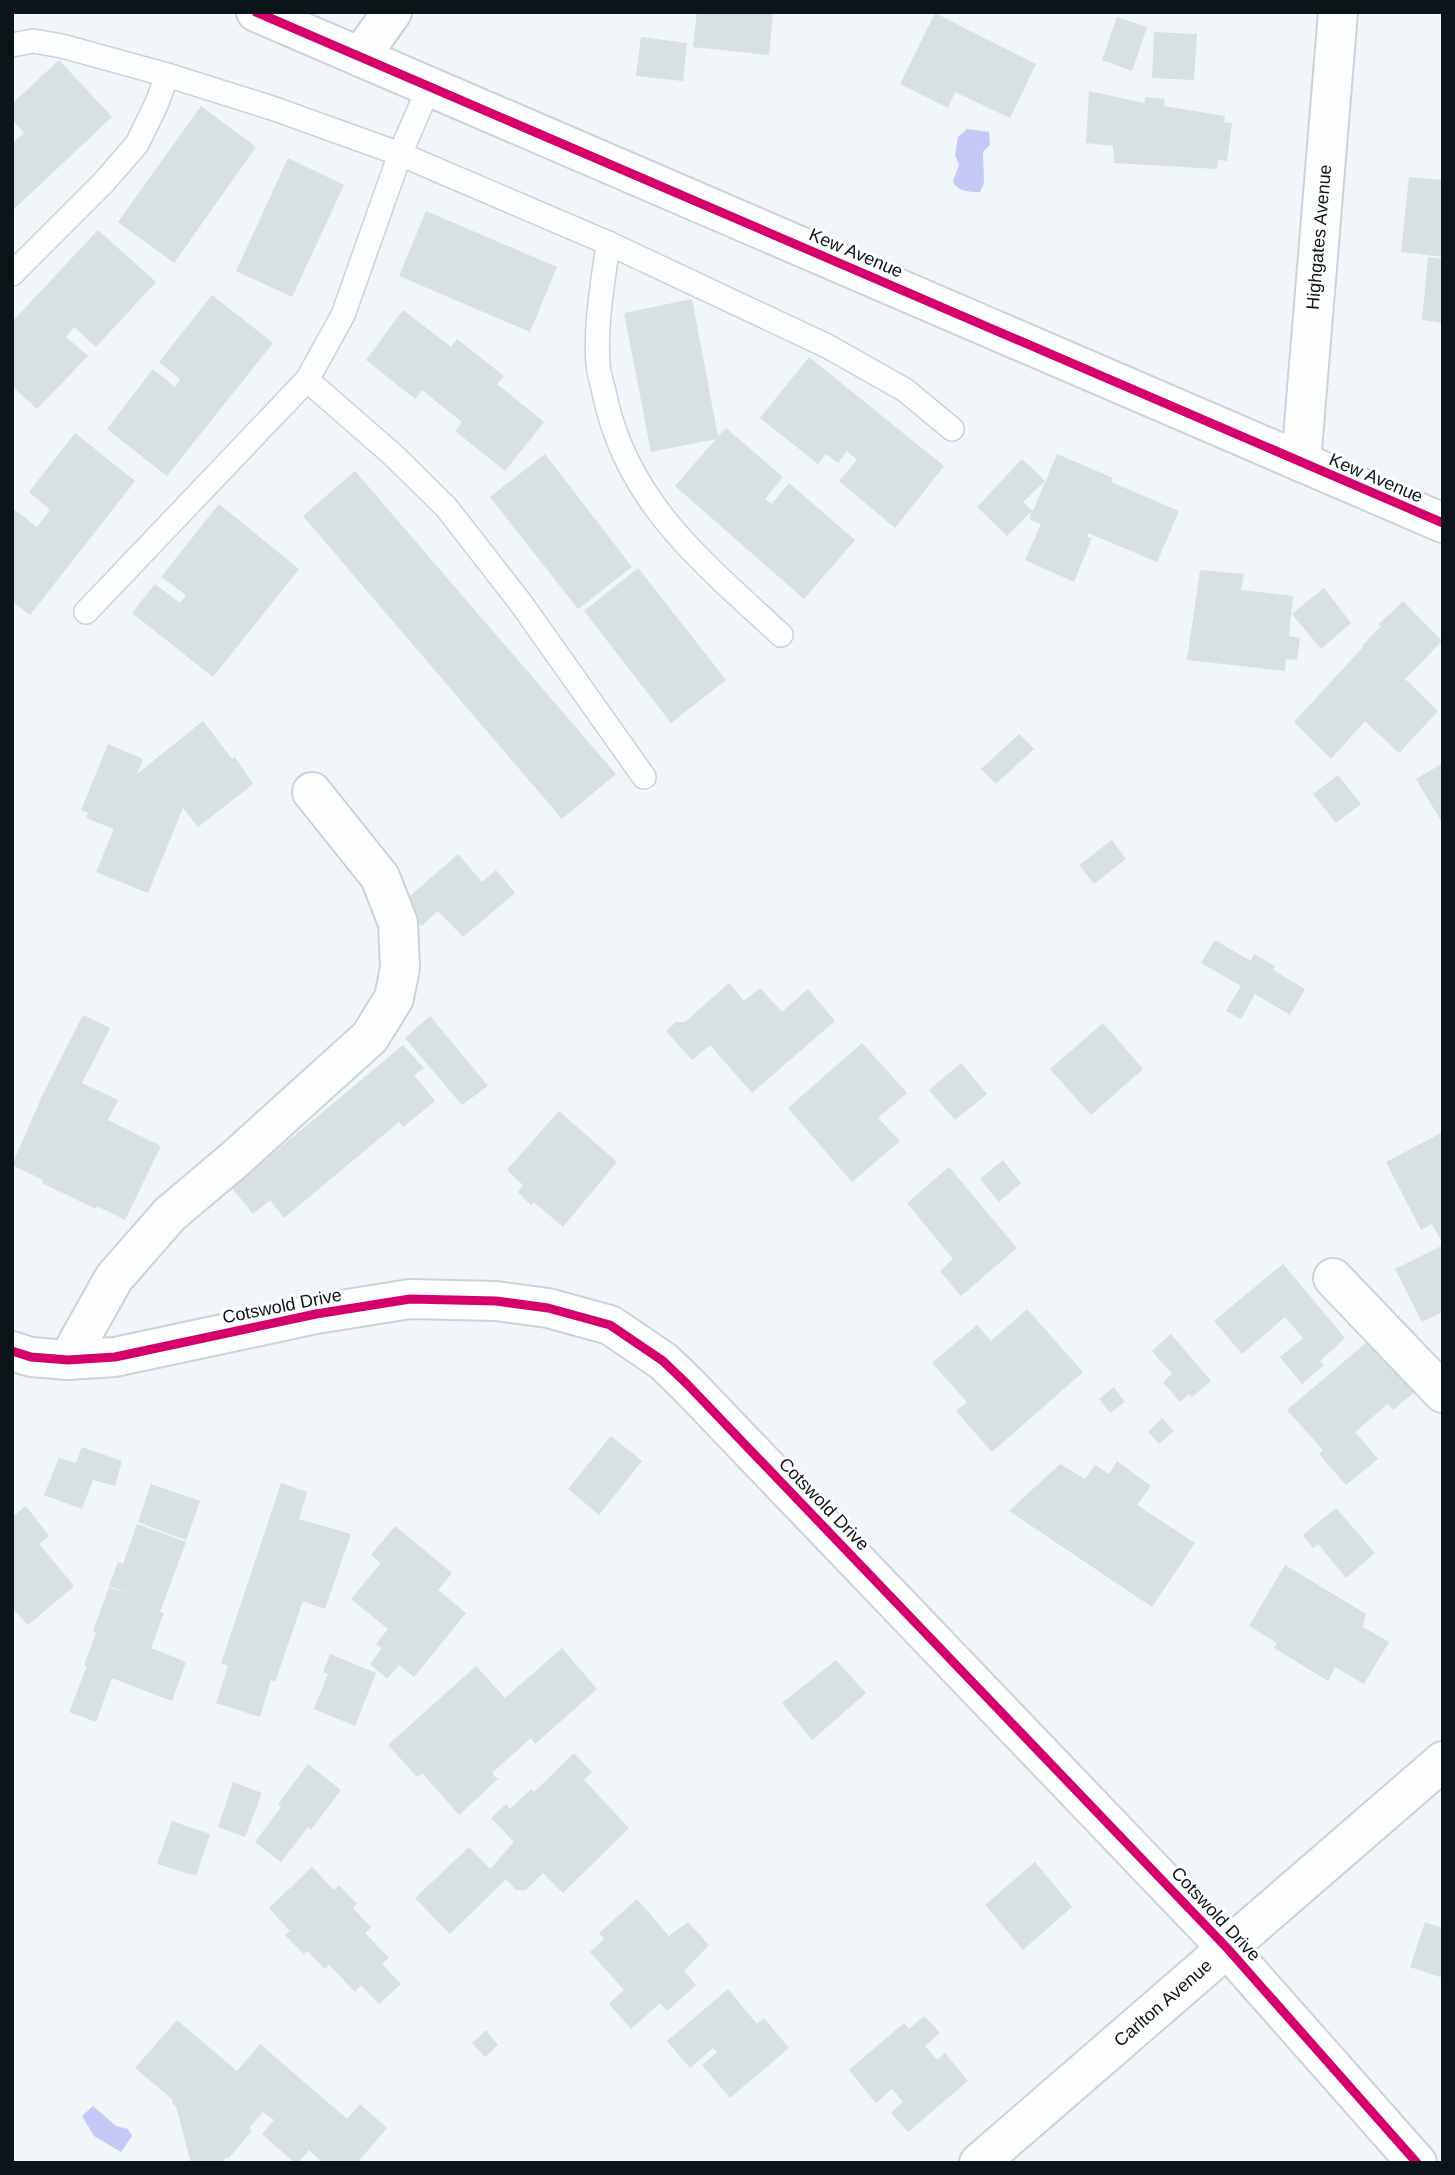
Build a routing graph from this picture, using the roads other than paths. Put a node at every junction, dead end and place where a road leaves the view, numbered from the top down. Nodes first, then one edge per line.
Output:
1 (256, 12) edge
2 (392, 12) edge
3 (1338, 12) edge
4 (12, 45) edge
5 (360, 57) junction
6 (167, 75) junction
7 (429, 87) junction
8 (400, 155) junction
9 (608, 243) junction
10 (12, 274) edge
11 (307, 380) junction
12 (952, 429) dead end
13 (1301, 462) junction
14 (1443, 523) edge
15 (86, 612) dead end
16 (781, 635) dead end
17 (644, 777) dead end
18 (312, 792) dead end
19 (1333, 1278) dead end
20 (12, 1351) edge
21 (68, 1360) junction
22 (1443, 1393) edge
23 (1443, 1761) edge
24 (1227, 1948) junction
25 (979, 2163) edge
26 (1417, 2163) edge

1 - 5 street, Kew Avenue
2 - 5 street
3 - 13 street, Highgates Avenue
4 - 6 lane
5 - 7 street, Kew Avenue
6 - 8 lane
6 - 10 lane
7 - 8 lane
7 - 13 street, Kew Avenue
8 - 9 lane
8 - 11 lane
9 - 12 lane
9 - 16 lane
11 - 15 lane
11 - 17 lane
13 - 14 street, Kew Avenue
18 - 21 street
19 - 22 street
20 - 21 street, Cotswold Drive
21 - 24 street, Cotswold Drive
23 - 24 street, Carlton Avenue
24 - 25 street, Carlton Avenue
24 - 26 street, Cotswold Drive

